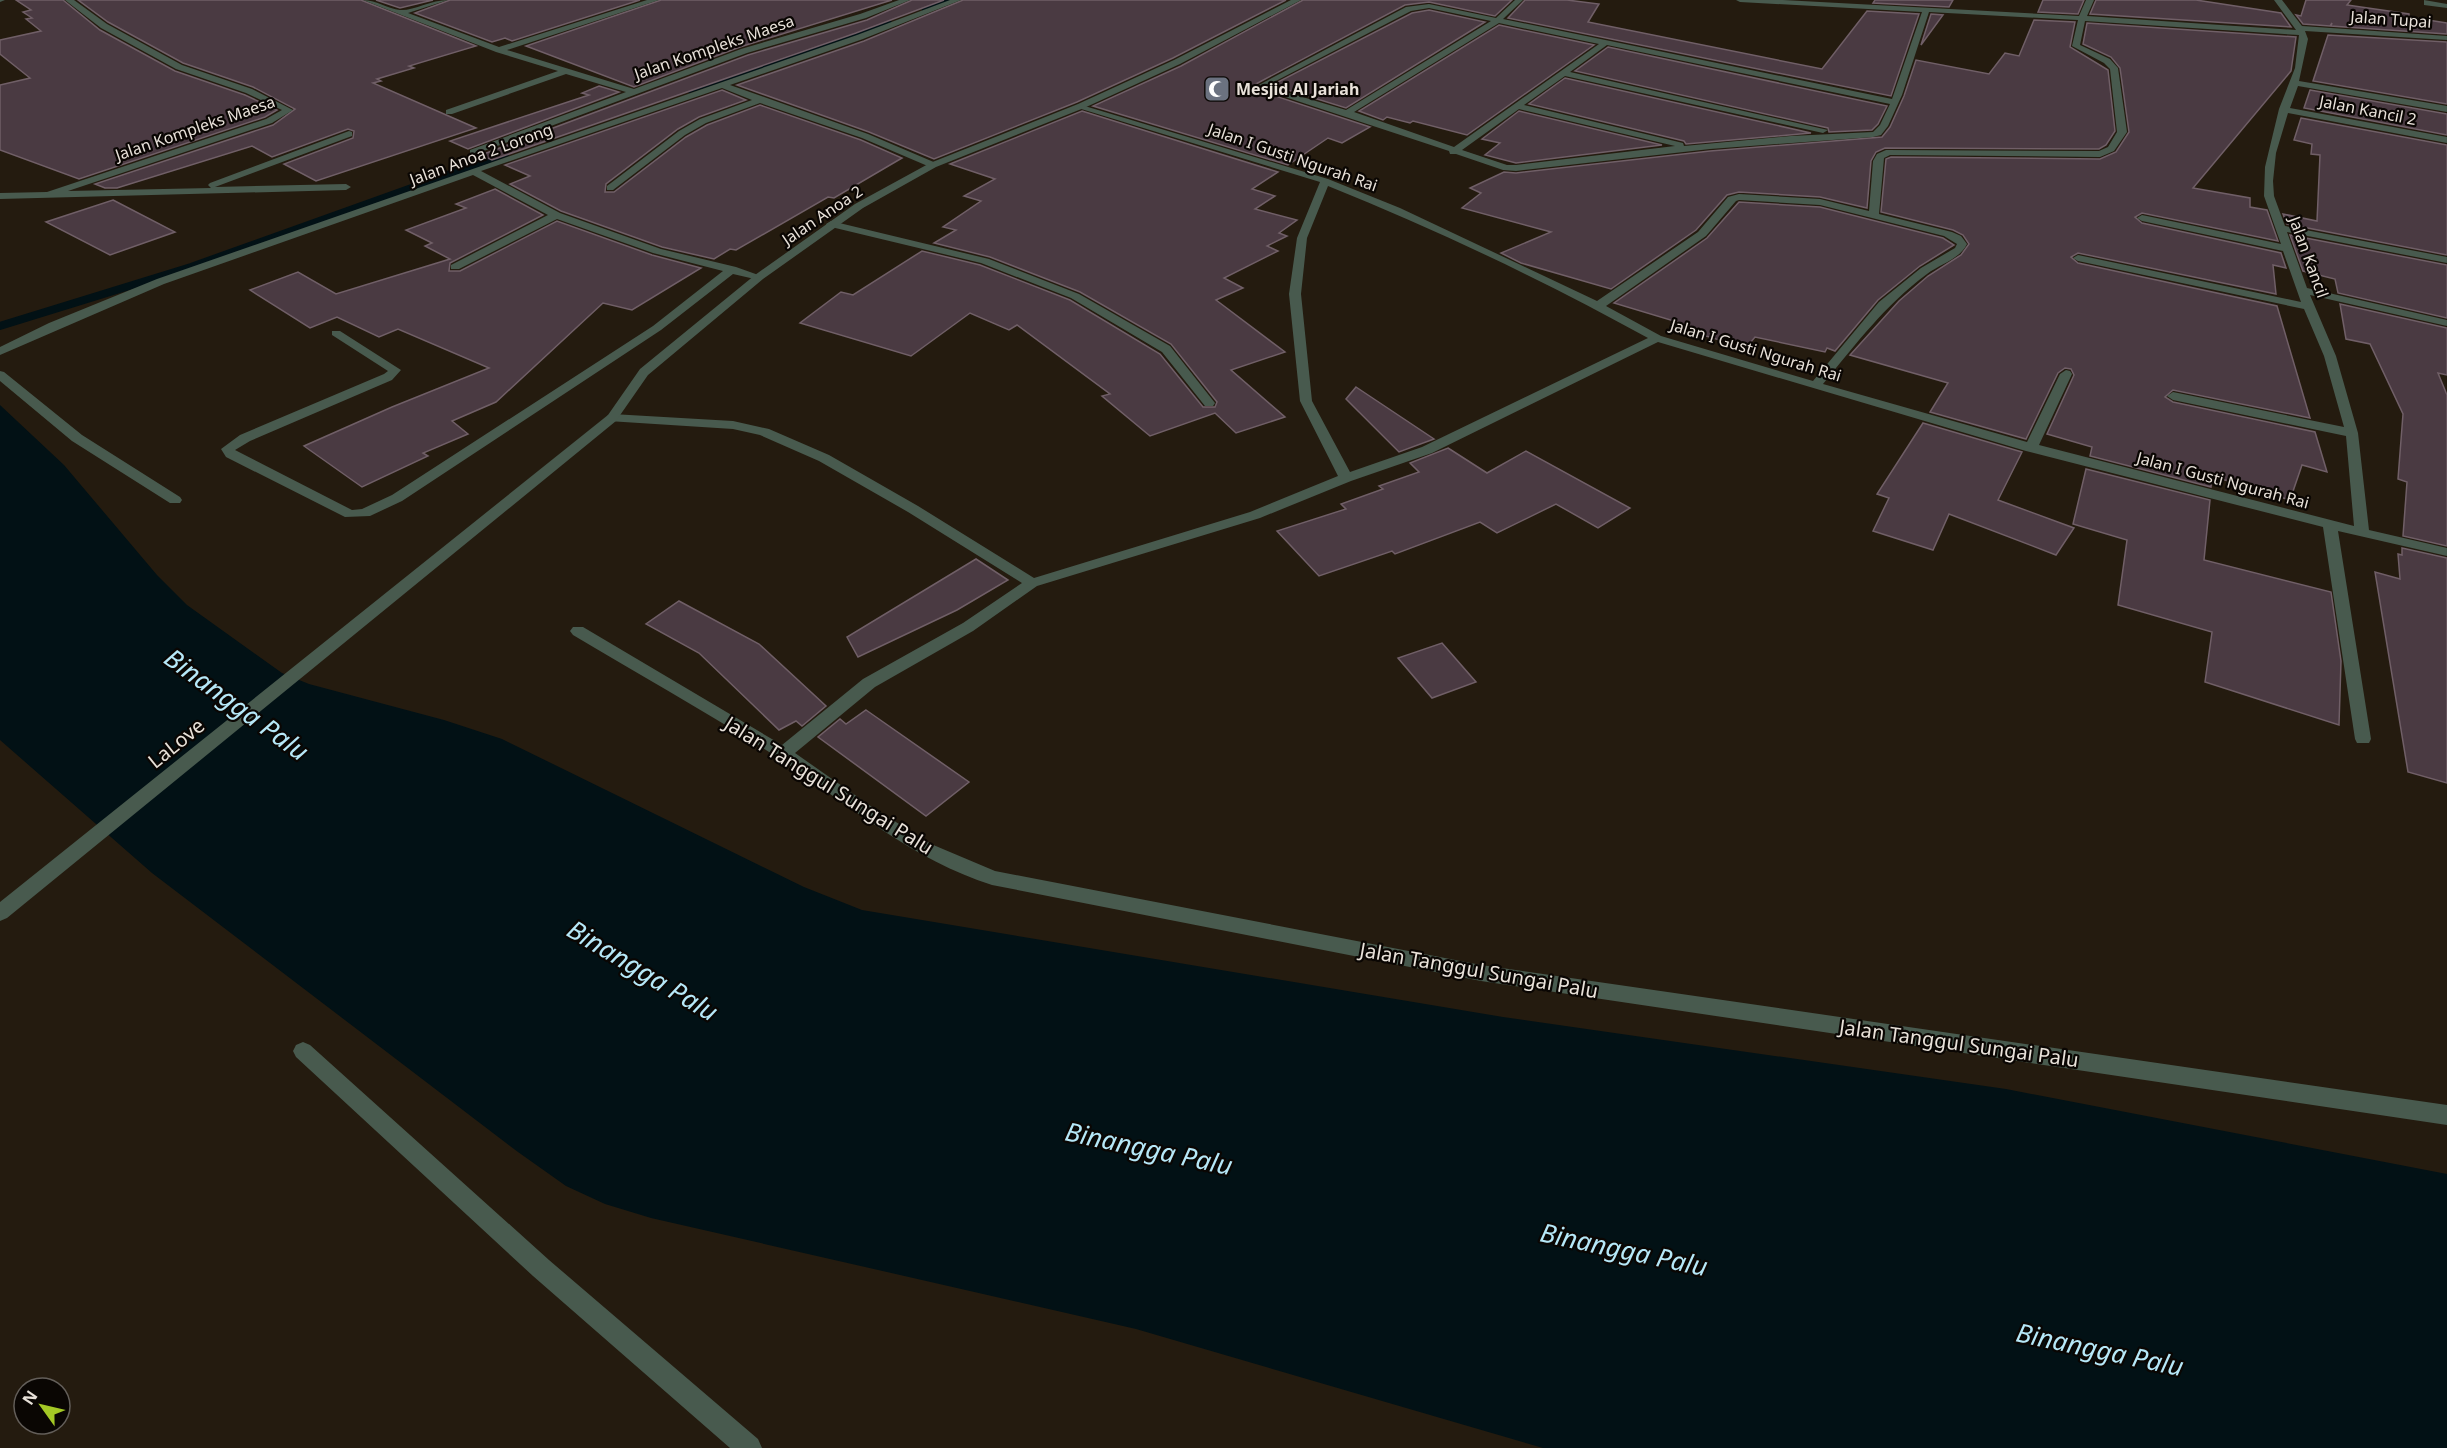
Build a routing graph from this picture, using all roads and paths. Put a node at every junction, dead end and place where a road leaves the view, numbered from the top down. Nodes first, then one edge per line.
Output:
1 (69, 0) edge
2 (367, 0) edge
3 (444, 0) edge
4 (655, 0) edge
5 (906, 0) edge
6 (957, 0) edge
7 (1298, 0) edge
8 (1519, 0) edge
9 (1740, 0) edge
10 (1747, 0) edge
11 (1965, 0) edge
12 (2090, 0) edge
13 (2278, 0) edge
14 (2428, 0) edge
15 (2447, 6) edge
16 (1926, 10) junction
17 (1957, 11) junction
18 (402, 12) junction
19 (2082, 18) junction
20 (1497, 21) junction
21 (2300, 31) junction
22 (2447, 38) edge
23 (1605, 43) junction
24 (499, 50) junction
25 (566, 71) junction
26 (1563, 73) junction
27 (2295, 83) junction
28 (721, 84) junction
29 (634, 92) junction
30 (760, 100) junction
31 (1894, 102) junction
32 (1081, 106) junction
33 (1517, 106) junction
34 (2283, 109) junction
35 (2447, 109) edge
36 (449, 112) dead end
37 (1347, 113) junction
38 (349, 134) dead end
39 (1849, 136) junction
40 (2447, 140) edge
41 (1691, 147) junction
42 (473, 152) dead end
43 (1453, 152) junction
44 (933, 165) junction
45 (473, 171) junction
46 (1325, 181) junction
47 (346, 187) dead end
48 (610, 188) dead end
49 (203, 189) junction
50 (0, 195) edge
51 (47, 195) junction
52 (1874, 214) junction
53 (556, 215) junction
54 (2142, 218) dead end
55 (831, 224) junction
56 (2281, 228) junction
57 (2288, 249) junction
58 (2078, 258) dead end
59 (2447, 260) edge
60 (455, 267) dead end
61 (732, 269) junction
62 (759, 277) junction
63 (2302, 290) junction
64 (1598, 306) junction
65 (2310, 307) junction
66 (2447, 323) edge
67 (336, 333) dead end
68 (1657, 338) junction
69 (0, 351) edge
70 (2066, 374) dead end
71 (0, 375) edge
72 (1815, 386) junction
73 (2173, 396) dead end
74 (1209, 403) dead end
75 (612, 418) junction
76 (2352, 433) junction
77 (2031, 447) junction
78 (1346, 478) junction
79 (176, 500) dead end
80 (2330, 525) junction
81 (2362, 533) junction
82 (2447, 552) edge
83 (435, 561) joint
84 (1032, 583) junction
85 (578, 631) dead end
86 (2364, 739) dead end
87 (783, 753) junction
88 (0, 913) edge
89 (303, 1051) dead end
90 (2447, 1114) edge
91 (749, 1448) edge

1 - 51 street, Jalan Kompleks Maesa
2 - 18 street, Jalan Kompleks Maesa
3 - 18 street
4 - 24 street
5 - 29 street, Jalan Kompleks Maesa
6 - 28 street, Jalan Anoa 2 Lorong
7 - 32 street, Jalan Anoa 2
8 - 20 street
9 - 10 street, Jalan Tupai
10 - 16 street, Jalan Tupai
11 - 17 street
12 - 19 street
13 - 21 street
14 - 15 street
16 - 17 street, Jalan Tupai
16 - 31 street
17 - 19 street, Jalan Tupai
18 - 24 street, Jalan Kompleks Maesa
19 - 21 street, Jalan Tupai
19 - 52 street
20 - 23 street
20 - 37 street
20 - 37 street
21 - 22 street, Jalan Tupai
21 - 27 street, Jalan Kancil
23 - 26 street
23 - 31 street
24 - 25 street, Jalan Kompleks Maesa
25 - 29 street, Jalan Kompleks Maesa
25 - 36 street
26 - 33 street
26 - 39 street
27 - 34 street, Jalan Kancil
27 - 35 street, Jalan Kancil 2
28 - 30 street
28 - 45 street, Jalan Anoa 2 Lorong
29 - 42 street
30 - 44 street
30 - 48 street
31 - 39 street
32 - 44 street, Jalan Anoa 2
32 - 46 street, Jalan I Gusti Ngurah Rai
33 - 41 street
33 - 43 street
34 - 40 street, Jalan Kancil 2
34 - 56 street, Jalan Kancil
37 - 43 street
38 - 49 street
39 - 41 street
41 - 43 street
44 - 55 street, Jalan Anoa 2
45 - 53 street
45 - 69 street, Jalan Anoa 2 Lorong
46 - 64 street, Jalan I Gusti Ngurah Rai
46 - 78 street
47 - 49 street
49 - 51 street
50 - 51 street
52 - 64 street
52 - 72 street
53 - 60 street
53 - 61 street
54 - 57 street
55 - 62 street, Jalan Anoa 2
55 - 74 street
56 - 57 street, Jalan Kancil
56 - 59 street
57 - 63 street, Jalan Kancil
58 - 65 street
61 - 62 street
61 - 67 street
62 - 75 street, Jalan Anoa 2
63 - 65 street, Jalan Kancil
63 - 66 street
64 - 68 street, Jalan I Gusti Ngurah Rai
65 - 76 street, Jalan Kancil
68 - 72 street, Jalan I Gusti Ngurah Rai
68 - 78 street
70 - 77 street
71 - 79 street
72 - 77 street, Jalan I Gusti Ngurah Rai
73 - 76 street
75 - 83 street, Jalan Anoa 2
75 - 84 street
76 - 81 street, Jalan Kancil
77 - 80 street, Jalan I Gusti Ngurah Rai
78 - 84 street
80 - 81 street, Jalan I Gusti Ngurah Rai
80 - 86 street
81 - 82 street, Jalan I Gusti Ngurah Rai
83 - 88 street, LaLove
84 - 87 street
85 - 87 street, Jalan Tanggul Sungai Palu
87 - 90 street, Jalan Tanggul Sungai Palu
89 - 91 street

